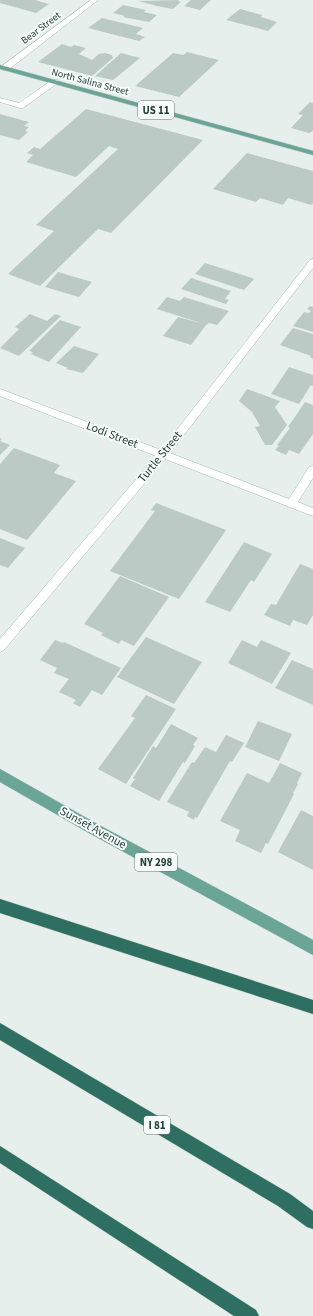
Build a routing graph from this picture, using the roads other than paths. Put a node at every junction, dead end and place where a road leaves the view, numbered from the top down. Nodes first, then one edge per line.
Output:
1 (95, 0) edge
2 (2, 69) edge
3 (55, 82) junction
4 (0, 100) edge
5 (313, 153) edge
6 (313, 262) edge
7 (0, 392) edge
8 (163, 454) junction
9 (313, 470) edge
10 (291, 504) junction
11 (313, 512) edge
12 (0, 647) edge
13 (0, 775) edge
14 (0, 906) edge
15 (313, 948) edge
16 (313, 1007) edge
17 (0, 1032) edge
18 (0, 1154) edge
19 (313, 1221) edge
20 (250, 1316) edge

1 - 2 street, Bear Street
2 - 3 main road, North Salina Street / US 11
3 - 4 street
3 - 5 main road, North Salina Street / US 11
6 - 8 street, Turtle Street
7 - 8 street, Lodi Street
8 - 10 street, Lodi Street
8 - 12 street, Turtle Street
9 - 10 street
10 - 11 street, Lodi Street
13 - 15 main road, Sunset Avenue / NY 298
14 - 16 highway
17 - 19 highway, I 81
18 - 20 highway

